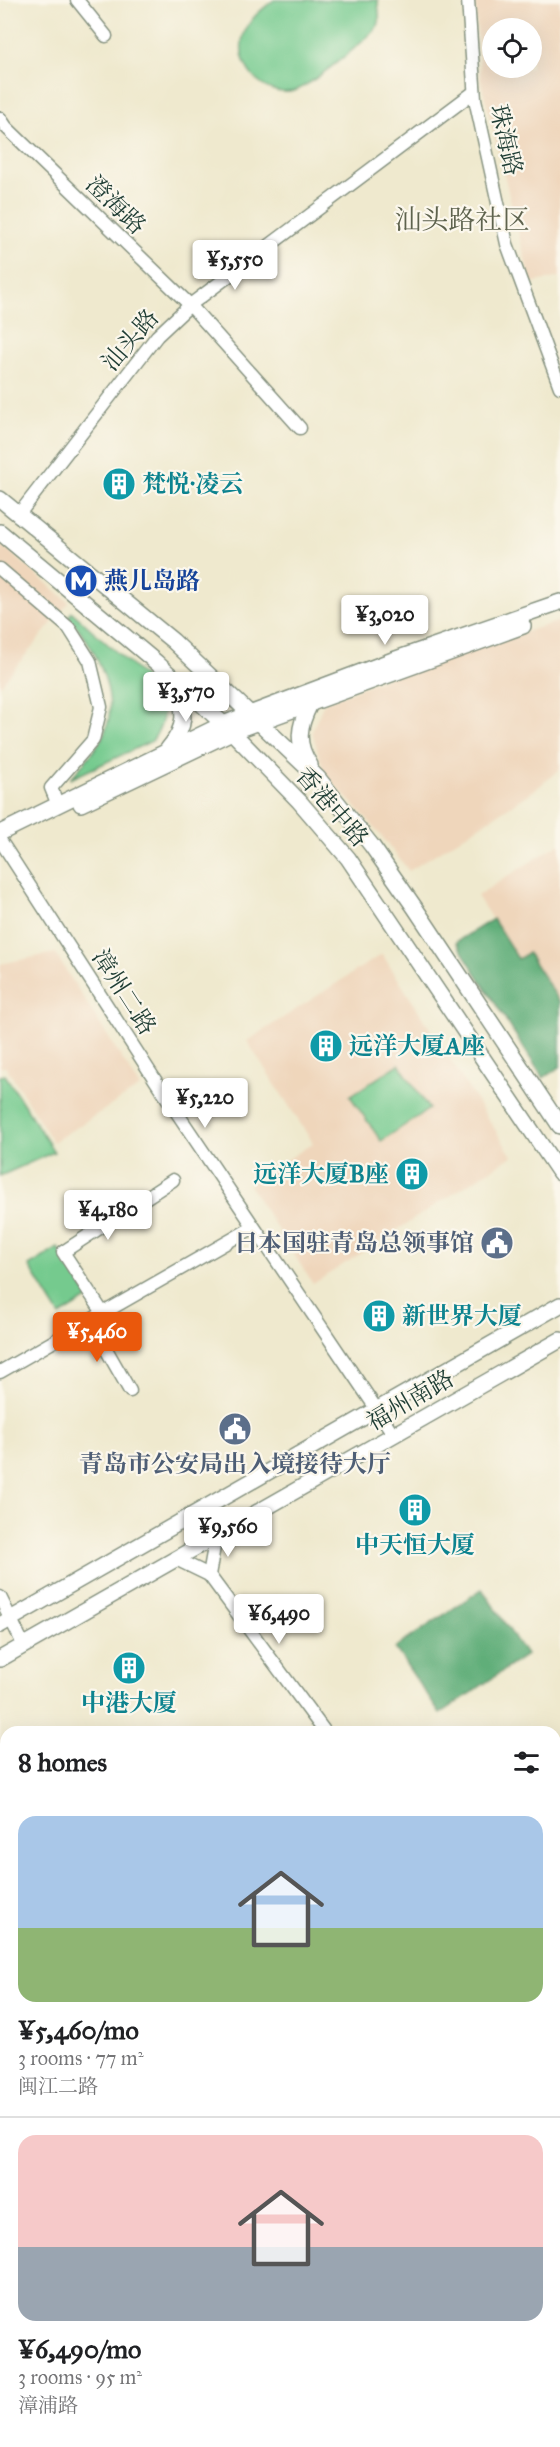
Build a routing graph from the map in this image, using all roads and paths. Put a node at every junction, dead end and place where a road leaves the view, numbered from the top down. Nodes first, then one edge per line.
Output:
1 (77, 0) edge
2 (468, 0) edge
3 (106, 36) dead end
4 (474, 92) junction
5 (2, 126) edge
6 (190, 306) junction
7 (560, 387) edge
8 (300, 428) dead end
9 (0, 499) edge
10 (19, 514) junction
11 (0, 532) edge
12 (0, 569) edge
13 (560, 602) edge
14 (560, 613) edge
15 (167, 673) junction
16 (310, 704) junction
17 (254, 717) junction
18 (227, 728) junction
19 (164, 752) junction
20 (318, 778) junction
21 (58, 805) junction
22 (1, 840) edge
23 (560, 1126) edge
24 (560, 1173) edge
25 (173, 1180) dead end
26 (252, 1228) junction
27 (560, 1305) edge
28 (103, 1314) junction
29 (90, 1320) junction
30 (560, 1340) edge
31 (0, 1372) edge
32 (130, 1390) dead end
33 (377, 1410) junction
34 (394, 1435) junction
35 (216, 1536) junction
36 (176, 1559) junction
37 (209, 1575) junction
38 (0, 1597) edge
39 (6, 1622) edge
40 (24, 1646) junction
41 (0, 1659) edge
42 (318, 1726) edge

1 - 3 street
2 - 4 street, 珠海路
4 - 6 street, 汕头路
4 - 7 street, 珠海路
5 - 6 street, 澄海路
6 - 8 street, 澄海路
6 - 10 street, 汕头路
9 - 10 main road, 香港中路
10 - 17 main road, 香港中路
11 - 15 main road, 香港中路
12 - 21 street
13 - 17 main road
14 - 16 main road
15 - 18 main road, 香港中路
15 - 19 main road
16 - 17 main road
16 - 20 main road
17 - 18 main road
17 - 20 main road, 香港中路
18 - 19 main road
18 - 22 main road
18 - 24 main road, 香港中路
19 - 21 main road
20 - 23 main road, 香港中路
21 - 22 main road
22 - 26 street, 漳州二路
25 - 28 street
26 - 28 street
26 - 33 street, 漳州二路
27 - 33 main road, 福州南路
28 - 29 street
29 - 31 street
29 - 32 street
30 - 34 main road, 福州南路
33 - 34 street, 漳州二路
33 - 39 main road, 福州南路
34 - 35 main road, 福州南路
35 - 36 main road, 福州南路
35 - 37 street
36 - 37 street
36 - 40 main road, 福州南路
37 - 42 street
38 - 39 street
39 - 40 street
40 - 41 main road, 福州南路

